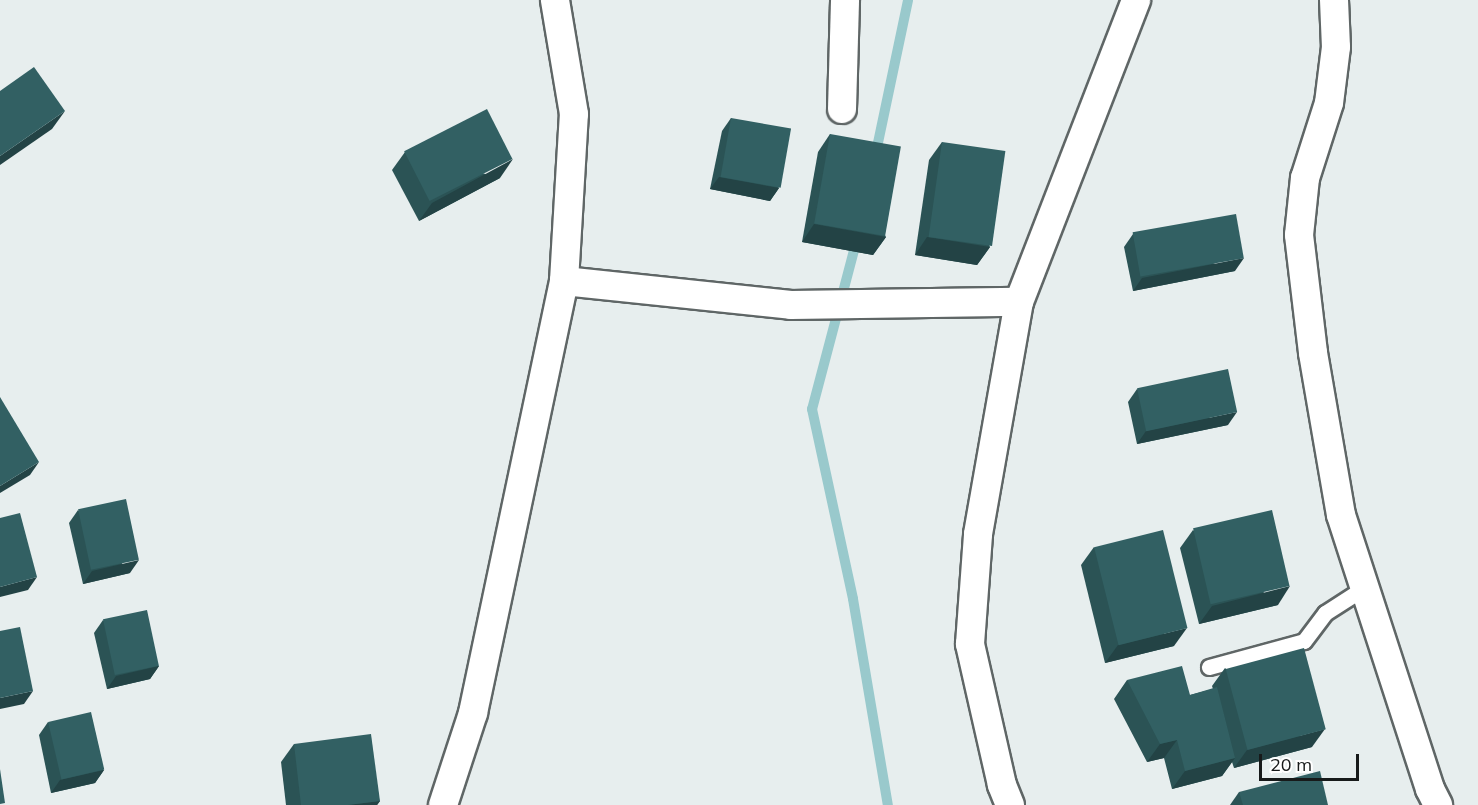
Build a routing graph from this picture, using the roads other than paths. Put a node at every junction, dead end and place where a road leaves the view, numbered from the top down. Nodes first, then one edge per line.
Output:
1 (555, 0) edge
2 (845, 0) edge
3 (1136, 0) edge
4 (1334, 0) edge
5 (842, 109) dead end
6 (564, 281) junction
7 (1019, 302) junction
8 (1364, 588) junction
9 (1209, 667) dead end
10 (443, 805) edge
11 (1010, 805) edge
12 (1438, 805) edge

1 - 6 street
2 - 5 street
3 - 7 street
4 - 8 street
6 - 7 street
6 - 10 street
7 - 11 street
8 - 9 lane
8 - 12 street

